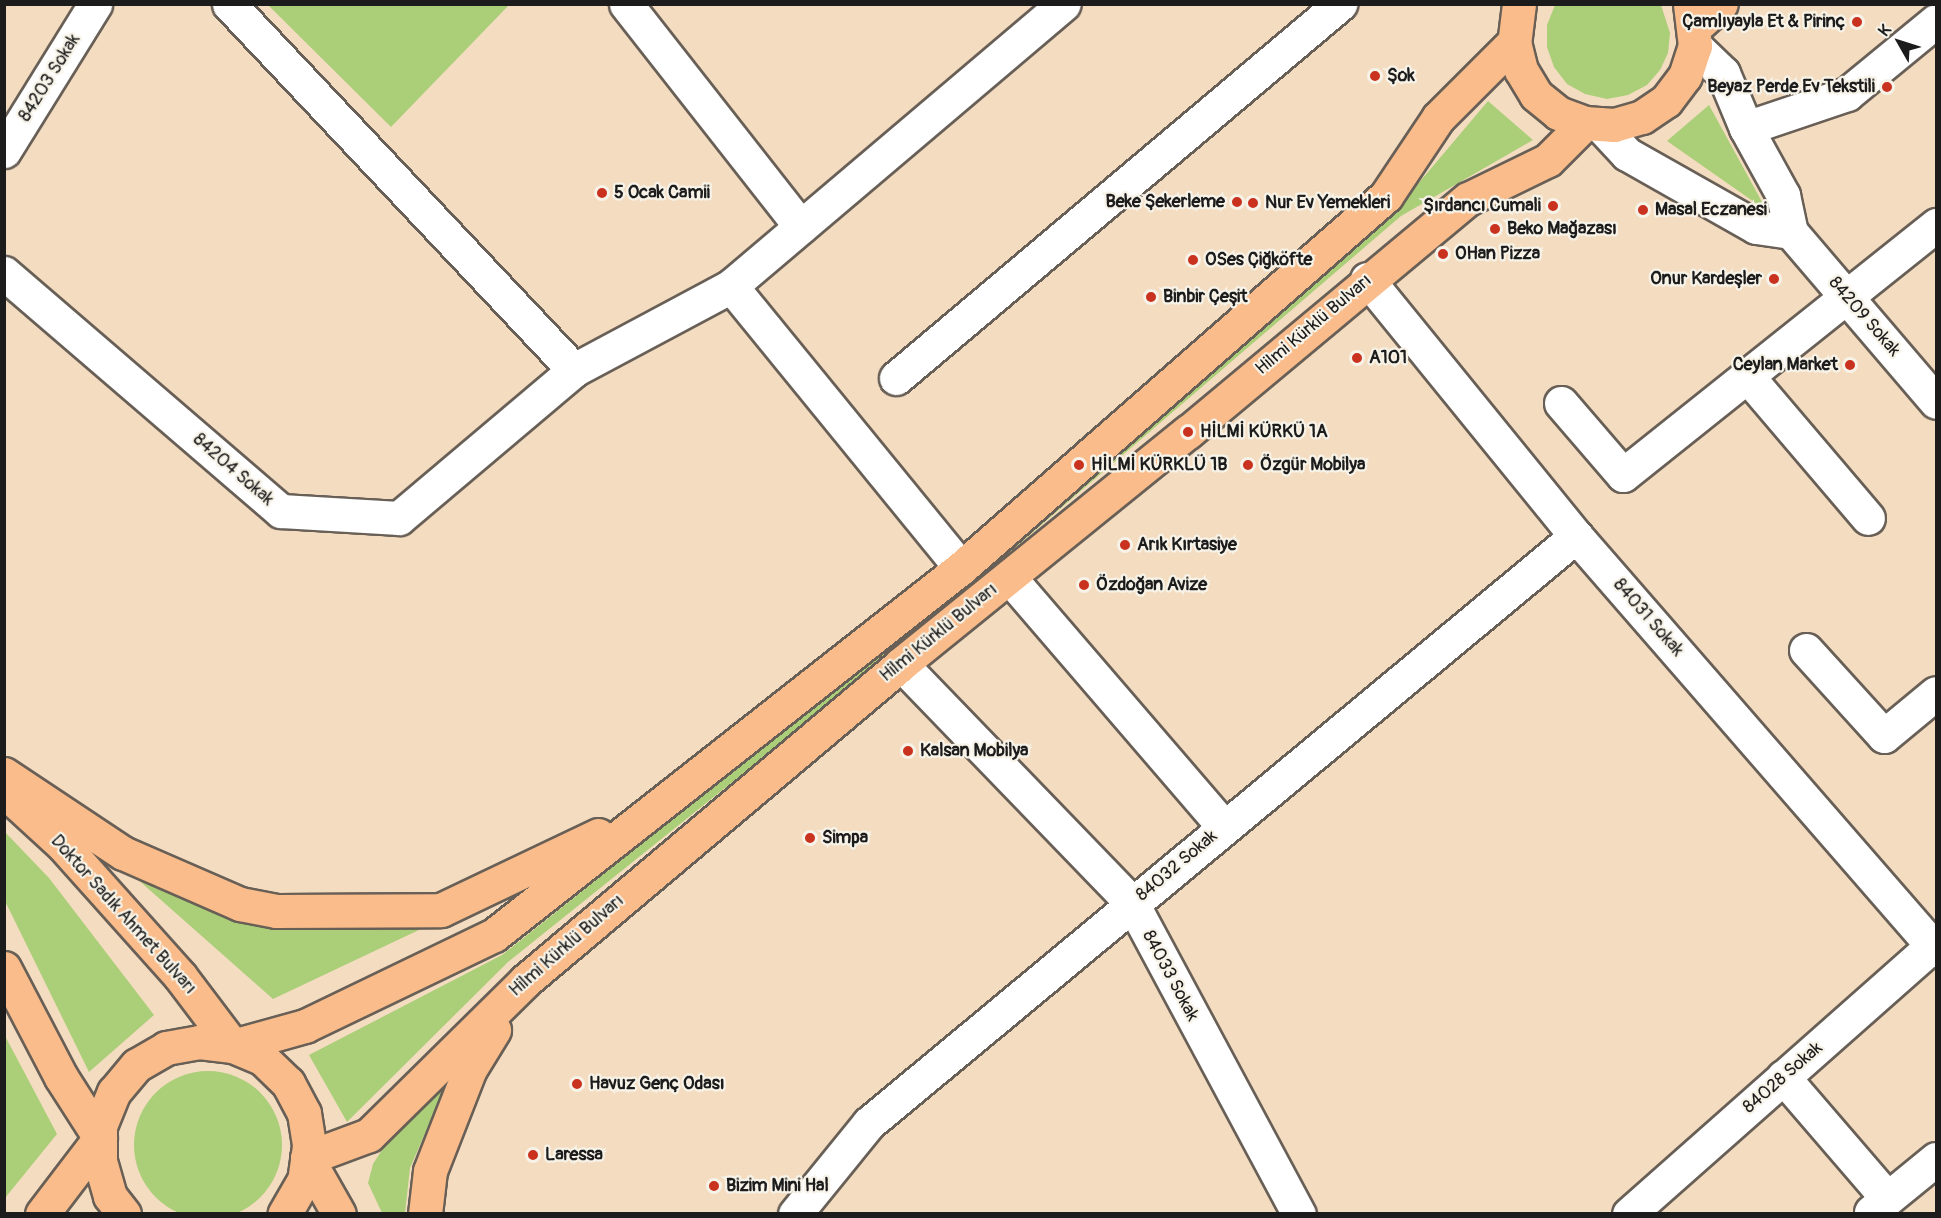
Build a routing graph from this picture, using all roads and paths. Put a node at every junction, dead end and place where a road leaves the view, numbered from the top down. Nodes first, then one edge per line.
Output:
1 (95, 4) edge
2 (229, 4) edge
3 (626, 4) edge
4 (1340, 4) edge
5 (1721, 4) edge
6 (1057, 7) edge
7 (1511, 20) edge
8 (1936, 21) edge
9 (1693, 26) edge
10 (1592, 124) junction
11 (1746, 128) junction
12 (4, 151) edge
13 (1936, 225) edge
14 (801, 227) junction
15 (1791, 232) junction
16 (4, 273) edge
17 (1367, 279) junction
18 (731, 286) junction
19 (1848, 299) junction
20 (574, 370) junction
21 (1748, 377) junction
22 (896, 378) dead end
23 (1936, 402) edge
24 (1561, 403) dead end
25 (1868, 518) dead end
26 (1576, 536) junction
27 (961, 568) junction
28 (1009, 577) junction
29 (1806, 650) dead end
30 (901, 664) junction
31 (1936, 693) edge
32 (4, 774) edge
33 (4, 792) edge
34 (648, 812) junction
35 (1224, 827) junction
36 (1132, 903) junction
37 (1935, 946) edge
38 (4, 968) edge
39 (525, 981) junction
40 (233, 1046) junction
41 (1784, 1077) junction
42 (100, 1138) junction
43 (307, 1158) junction
44 (1936, 1159) edge
45 (1878, 1206) edge
46 (42, 1214) edge
47 (124, 1214) edge
48 (284, 1214) edge
49 (339, 1214) edge
50 (425, 1214) edge
51 (795, 1214) edge
52 (1299, 1214) edge
53 (1629, 1214) edge

1 - 12 street, 84203 Sokak
2 - 20 street
3 - 14 street
4 - 22 street
5 - 9 main road
6 - 14 street, 84204 Sokak
7 - 10 main road
7 - 27 main road, Hilmi Kürklü Bulvarı
8 - 11 street
9 - 10 main road
9 - 11 street
10 - 15 street
10 - 17 main road, Hilmi Kürklü Bulvarı
11 - 15 street
13 - 19 street
14 - 18 street, 84204 Sokak
15 - 19 street, 84209 Sokak
16 - 20 street, 84204 Sokak
17 - 26 street, 84031 Sokak
17 - 28 main road, Hilmi Kürklü Bulvarı
18 - 20 street, 84204 Sokak
18 - 27 street
19 - 21 street
19 - 23 street, 84209 Sokak
21 - 24 street
21 - 25 street
26 - 35 street, 84032 Sokak
26 - 37 street, 84031 Sokak
27 - 34 main road, Hilmi Kürklü Bulvarı
28 - 30 main road, Hilmi Kürklü Bulvarı
28 - 35 street
29 - 31 street
30 - 36 street, 84033 Sokak
30 - 39 main road, Hilmi Kürklü Bulvarı
32 - 34 main road
33 - 40 main road, Doktor Sadık Ahmet Bulvarı
34 - 40 main road, Hilmi Kürklü Bulvarı
35 - 36 street, 84032 Sokak
36 - 51 street, 84032 Sokak
36 - 52 street, 84033 Sokak
37 - 41 street, 84028 Sokak
38 - 42 main road
39 - 43 main road, Hilmi Kürklü Bulvarı
39 - 50 main road
40 - 42 main road
40 - 43 main road
41 - 45 street
41 - 53 street, 84028 Sokak
42 - 46 main road
42 - 47 main road
43 - 48 main road
43 - 49 main road
44 - 45 street

